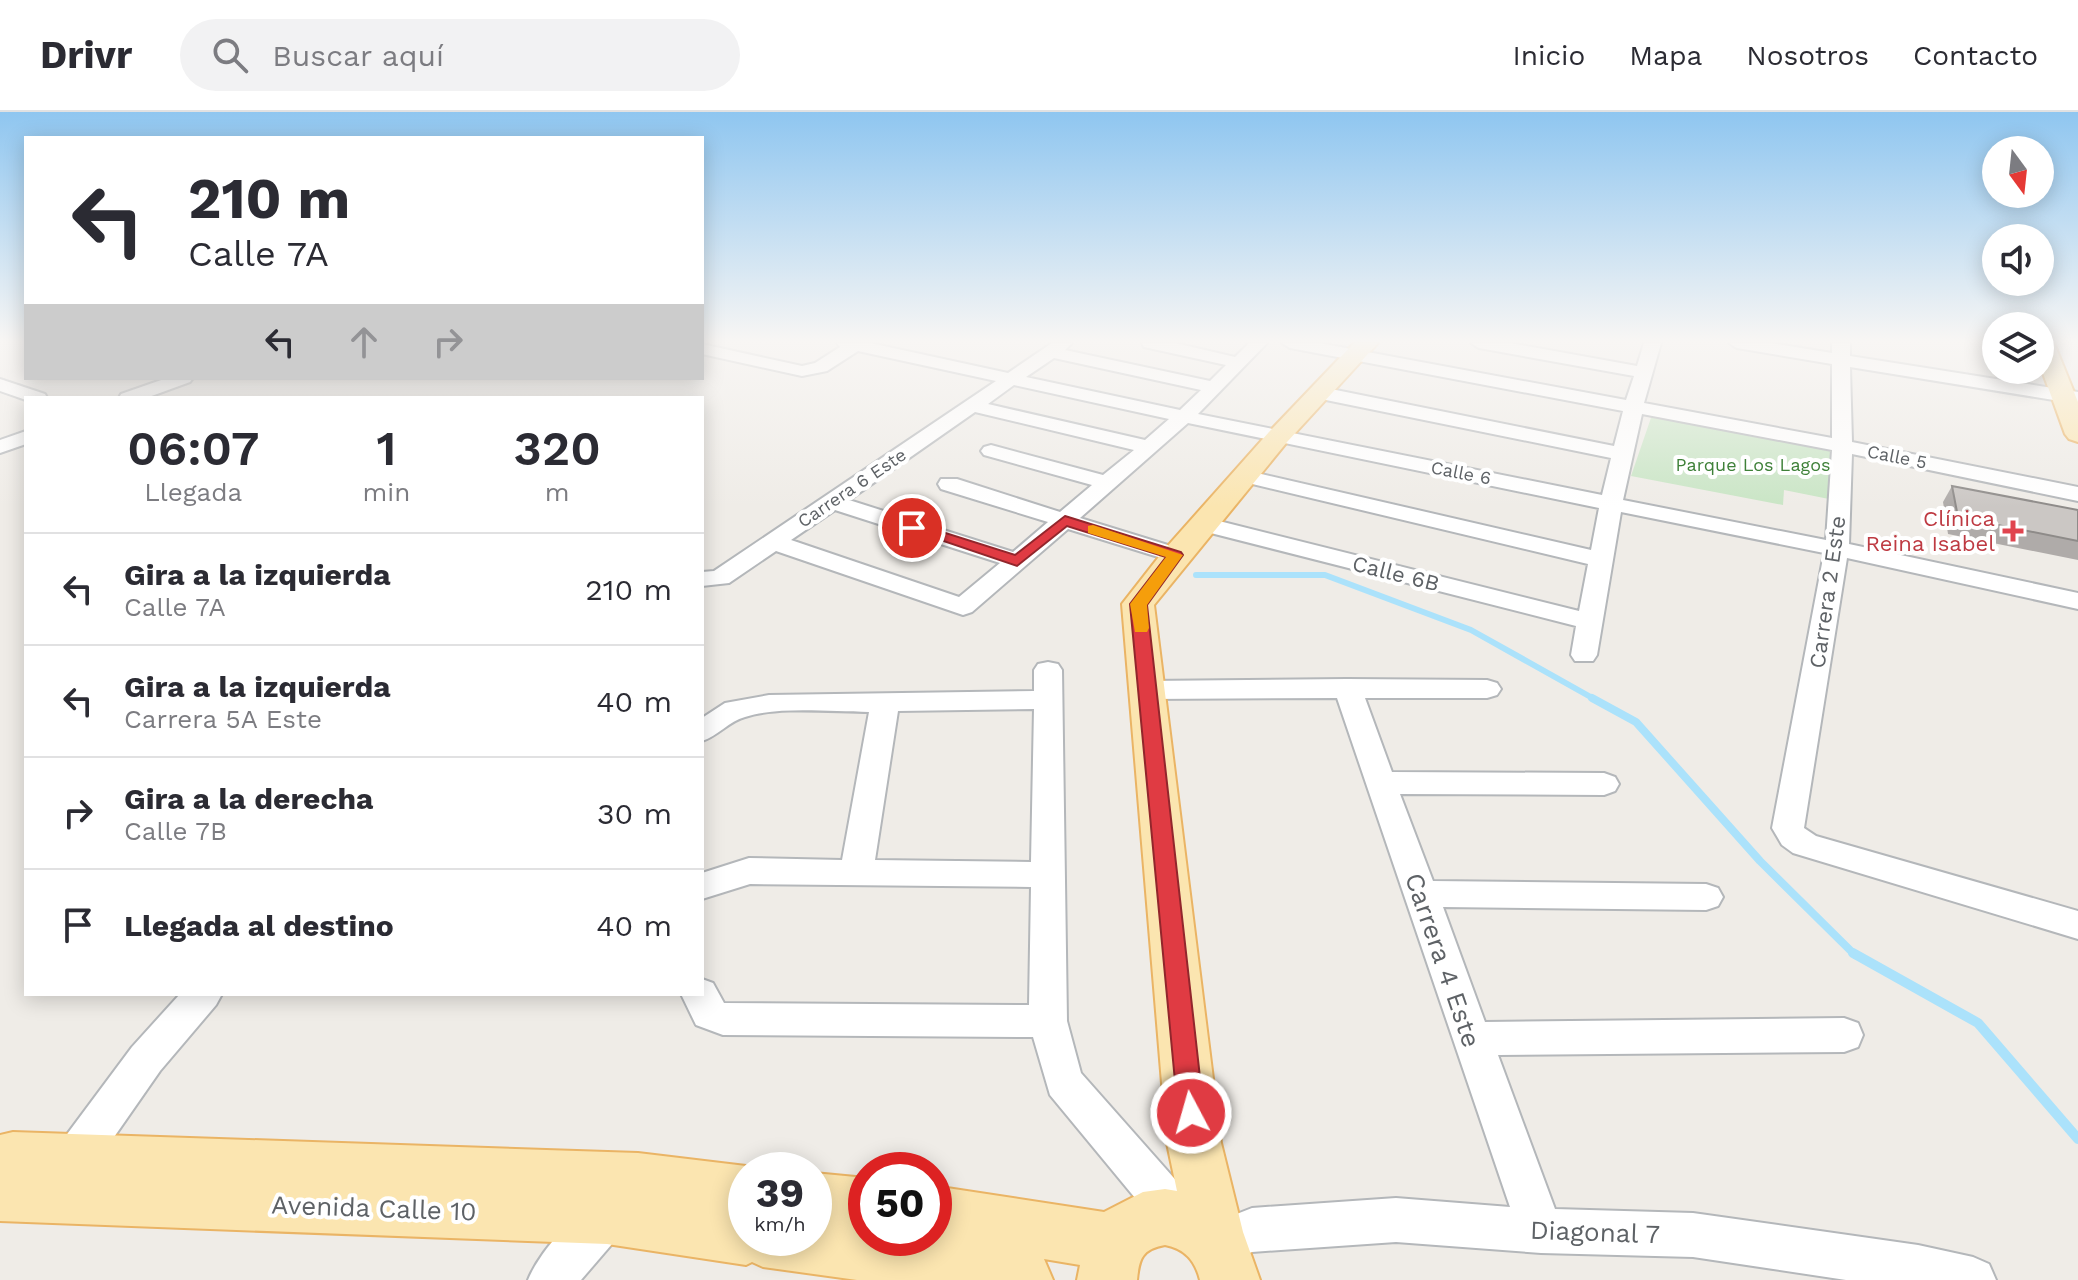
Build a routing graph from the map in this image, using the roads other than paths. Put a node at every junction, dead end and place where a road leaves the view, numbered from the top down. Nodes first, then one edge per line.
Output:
1 (984, 398) edge
2 (1101, 398) edge
3 (1203, 398) edge
4 (1317, 398) edge
5 (1343, 398) edge
6 (1587, 398) edge
7 (1635, 398) edge
8 (1841, 398) edge
9 (2074, 398) edge
10 (972, 406) junction
11 (1632, 407) junction
12 (1185, 416) junction
13 (2078, 434) edge
14 (1278, 437) junction
15 (24, 438) edge
16 (1842, 446) junction
17 (0, 447) edge
18 (1149, 447) junction
19 (991, 451) dead end
20 (1623, 454) junction
21 (1244, 476) junction
22 (1108, 483) junction
23 (949, 484) dead end
24 (2078, 494) edge
25 (833, 502) junction
26 (1611, 503) junction
27 (1065, 521) junction
28 (1203, 524) junction
29 (773, 542) junction
30 (1837, 549) junction
31 (1176, 555) junction
32 (1599, 559) junction
33 (1017, 561) junction
34 (711, 578) edge
35 (2078, 601) edge
36 (1590, 622) junction
37 (1584, 655) dead end
38 (1347, 688) junction
39 (1487, 689) dead end
40 (1147, 690) junction
41 (885, 701) junction
42 (704, 730) edge
43 (1379, 783) junction
44 (1604, 784) dead end
45 (857, 872) junction
46 (1048, 875) junction
47 (704, 885) edge
48 (1420, 894) junction
49 (1706, 897) dead end
50 (2078, 925) edge
51 (201, 996) edge
52 (700, 996) edge
53 (1048, 1021) junction
54 (1844, 1035) dead end
55 (1471, 1039) junction
56 (74, 1159) junction
57 (0, 1161) edge
58 (0, 1194) edge
59 (728, 1194) edge
60 (622, 1198) junction
61 (952, 1219) edge
62 (728, 1230) edge
63 (1541, 1231) junction
64 (1210, 1247) edge
65 (832, 1248) edge
66 (1111, 1261) edge
67 (551, 1280) edge
68 (1023, 1280) edge
69 (1973, 1280) edge

1 - 10 street, Carrera 6 Este
2 - 12 street, Calle 6
3 - 12 street
4 - 14 main road
5 - 20 street
6 - 11 street, Calle 5
7 - 11 street
8 - 16 street, Carrera 2 Este
9 - 13 main road
10 - 18 street
10 - 25 street, Carrera 6 Este
11 - 16 street, Calle 5
11 - 20 street
12 - 14 street, Calle 6
12 - 18 street
14 - 21 main road
14 - 26 street, Calle 6
15 - 17 street
16 - 24 street, Calle 5
16 - 30 street, Carrera 2 Este
18 - 22 street
19 - 22 street
20 - 26 street
21 - 28 main road
21 - 32 street
22 - 27 street
23 - 27 street
25 - 29 street, Carrera 6 Este
25 - 33 street
26 - 30 street, Calle 6
26 - 32 street
27 - 31 street
27 - 33 street
28 - 31 main road
28 - 36 street, Calle 6B
29 - 33 street
29 - 34 street, Carrera 6 Este
30 - 35 street, Calle 6
30 - 50 street, Carrera 2 Este
31 - 40 main road
32 - 36 street
36 - 37 street
38 - 39 street
38 - 40 street
38 - 43 street, Carrera 4 Este
40 - 64 main road
41 - 42 street
41 - 45 street
41 - 46 street
43 - 44 street
43 - 48 street, Carrera 4 Este
45 - 46 street
45 - 47 street
46 - 53 street
48 - 49 street
48 - 55 street, Carrera 4 Este
51 - 56 street
52 - 53 street
53 - 64 street
54 - 55 street
55 - 63 street, Carrera 4 Este
56 - 57 main road, Avenida Calle 10
56 - 60 main road, Avenida Calle 10
58 - 60 main road, Avenida Calle 10
59 - 60 main road, Avenida Calle 10
60 - 62 main road, Avenida Calle 10
60 - 67 street
61 - 66 main road
63 - 64 street, Diagonal 7
63 - 69 street, Diagonal 7
64 - 66 main road
65 - 68 main road

